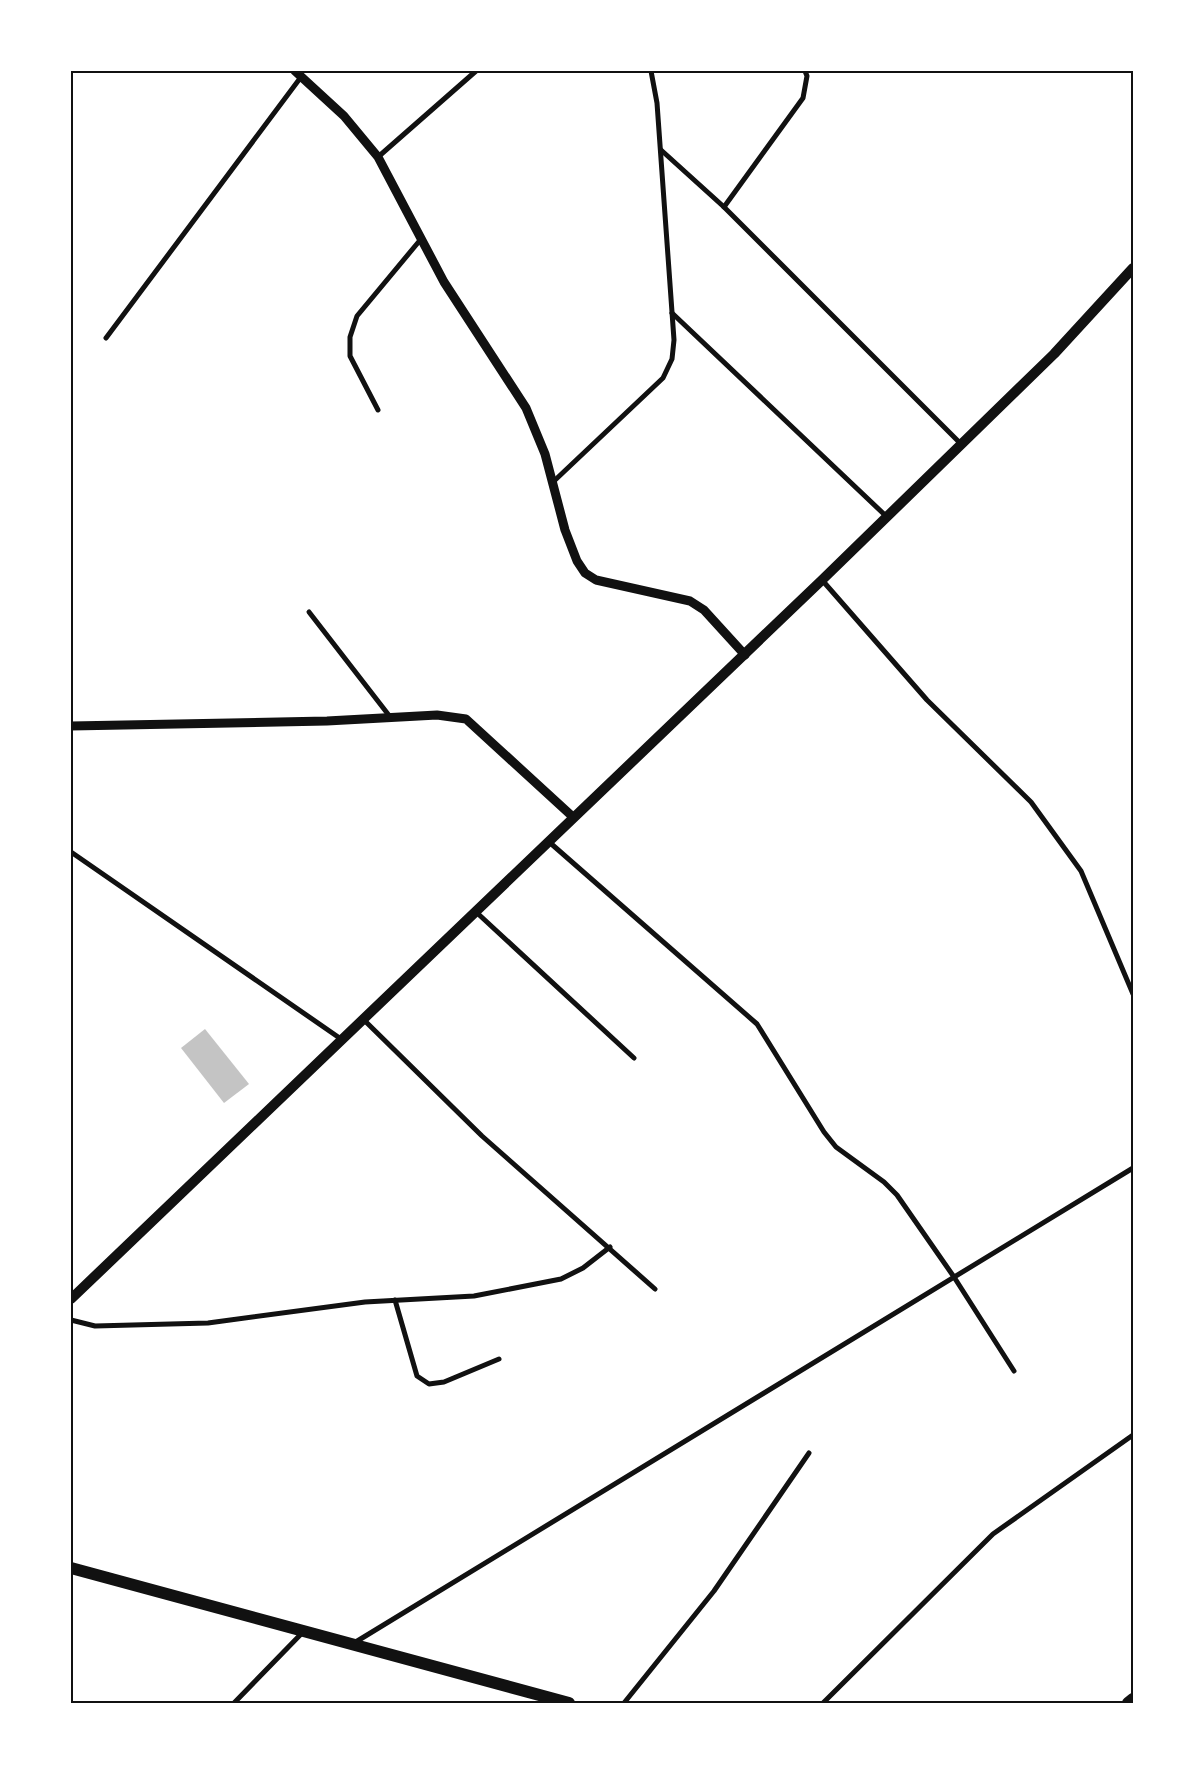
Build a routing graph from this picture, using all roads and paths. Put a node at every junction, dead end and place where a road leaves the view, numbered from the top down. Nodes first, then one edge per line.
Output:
1 (476, 71) edge
2 (651, 71) edge
3 (805, 71) edge
4 (298, 74) edge
5 (661, 150) junction
6 (378, 157) junction
7 (724, 207) junction
8 (421, 239) junction
9 (1133, 268) edge
10 (672, 313) junction
11 (106, 338) dead end
12 (378, 410) dead end
13 (961, 445) junction
14 (553, 482) junction
15 (886, 517) junction
16 (822, 580) junction
17 (309, 612) dead end
18 (745, 655) junction
19 (391, 718) junction
20 (72, 726) edge
21 (573, 817) junction
22 (548, 841) junction
23 (71, 852) edge
24 (475, 911) junction
25 (1133, 994) edge
26 (362, 1019) junction
27 (341, 1040) junction
28 (634, 1058) dead end
29 (1133, 1168) edge
30 (610, 1247) junction
31 (954, 1277) junction
32 (655, 1289) dead end
33 (71, 1299) edge
34 (395, 1300) junction
35 (71, 1320) edge
36 (499, 1359) dead end
37 (1014, 1371) dead end
38 (1133, 1435) edge
39 (809, 1453) dead end
40 (71, 1568) edge
41 (304, 1631) junction
42 (352, 1644) junction
43 (1133, 1699) edge
44 (234, 1703) edge
45 (569, 1703) edge
46 (624, 1703) edge
47 (823, 1703) edge
48 (1128, 1703) edge

1 - 6 street
2 - 5 street
3 - 7 street
4 - 6 street
4 - 11 street
5 - 7 street
5 - 10 street
6 - 8 street
7 - 13 street
8 - 12 street
8 - 14 street
9 - 13 main road
10 - 14 street
10 - 15 street
13 - 15 main road
14 - 18 street
15 - 16 main road
16 - 18 main road
16 - 25 street
17 - 19 street
18 - 21 main road
19 - 20 street
19 - 21 street
21 - 22 main road
22 - 24 main road
22 - 31 street
23 - 27 street
24 - 26 main road
24 - 28 street
26 - 27 main road
26 - 30 street
27 - 33 main road
29 - 31 street
30 - 32 street
30 - 34 street
31 - 37 street
31 - 42 street
34 - 35 street
34 - 36 street
38 - 47 street
39 - 46 street
40 - 41 main road
41 - 42 main road
41 - 44 street
42 - 45 main road
43 - 48 main road

